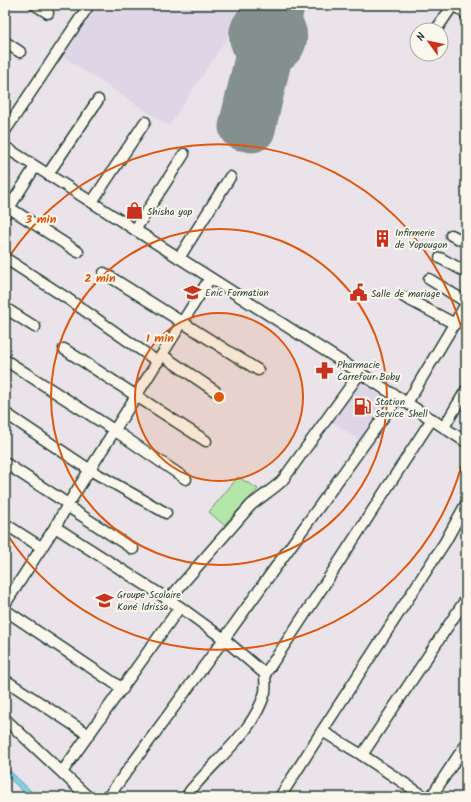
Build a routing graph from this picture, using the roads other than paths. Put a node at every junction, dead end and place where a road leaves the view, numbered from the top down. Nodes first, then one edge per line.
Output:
1 (35, 5) edge
2 (89, 5) edge
3 (454, 5) edge
4 (48, 13) dead end
5 (466, 14) edge
6 (442, 22) edge
7 (5, 42) edge
8 (20, 52) dead end
9 (98, 100) dead end
10 (145, 122) dead end
11 (5, 130) edge
12 (5, 147) edge
13 (184, 154) dead end
14 (35, 166) junction
15 (48, 174) junction
16 (230, 177) dead end
17 (92, 202) junction
18 (6, 209) edge
19 (136, 230) junction
20 (451, 235) dead end
21 (466, 242) edge
22 (78, 252) dead end
23 (5, 258) edge
24 (179, 258) junction
25 (440, 258) dead end
26 (466, 272) edge
27 (104, 273) dead end
28 (210, 278) junction
29 (429, 279) dead end
30 (404, 297) dead end
31 (466, 303) edge
32 (5, 308) edge
33 (182, 323) junction
34 (455, 324) junction
35 (35, 327) dead end
36 (64, 349) dead end
37 (160, 358) junction
38 (5, 360) edge
39 (258, 370) dead end
40 (360, 373) junction
41 (466, 390) edge
42 (215, 391) dead end
43 (136, 397) junction
44 (398, 397) junction
45 (407, 403) junction
46 (5, 413) edge
47 (432, 419) junction
48 (444, 427) junction
49 (114, 430) junction
50 (206, 442) dead end
51 (466, 442) edge
52 (5, 463) edge
53 (90, 470) junction
54 (186, 479) dead end
55 (466, 504) edge
56 (68, 505) junction
57 (166, 513) dead end
58 (5, 524) edge
59 (55, 527) junction
60 (41, 547) junction
61 (133, 549) dead end
62 (169, 599) junction
63 (466, 599) edge
64 (5, 604) edge
65 (180, 607) junction
66 (5, 610) edge
67 (224, 639) junction
68 (265, 674) junction
69 (5, 680) edge
70 (123, 689) junction
71 (5, 720) edge
72 (322, 731) junction
73 (90, 735) junction
74 (466, 744) edge
75 (362, 755) junction
76 (62, 772) junction
77 (88, 797) edge
78 (108, 797) edge
79 (186, 797) edge
80 (280, 797) edge
81 (425, 797) edge
82 (431, 797) edge

1 - 4 street
2 - 11 street
3 - 5 street
3 - 6 street
7 - 8 street
9 - 15 street
10 - 17 street
12 - 14 street
13 - 19 street
14 - 15 street
14 - 18 street
15 - 17 street
16 - 24 street
17 - 19 street
18 - 22 street
19 - 24 street
20 - 21 street
23 - 37 street
24 - 28 street
25 - 26 street
27 - 33 street
28 - 33 street
28 - 40 street
29 - 31 street
30 - 34 street
31 - 34 street
32 - 35 street
33 - 37 street
33 - 39 street
34 - 45 street
36 - 43 street
37 - 42 street
37 - 43 street
38 - 49 street
40 - 44 street
40 - 62 street
41 - 48 street
43 - 49 street
43 - 50 street
44 - 45 street
44 - 67 street
45 - 47 street
46 - 53 street
47 - 48 street
47 - 68 street
48 - 51 street
49 - 53 street
49 - 54 street
52 - 56 street
53 - 56 street
53 - 57 street
55 - 72 street
56 - 59 street
56 - 61 street
58 - 60 street
59 - 60 street
59 - 62 street
60 - 64 street
62 - 65 street
63 - 75 street
65 - 67 street
65 - 70 street
66 - 70 street
67 - 68 street
67 - 78 street
68 - 79 street
69 - 73 street
70 - 73 street
71 - 76 street
72 - 75 street
72 - 80 street
73 - 76 street
74 - 82 street
75 - 81 street
76 - 77 street

